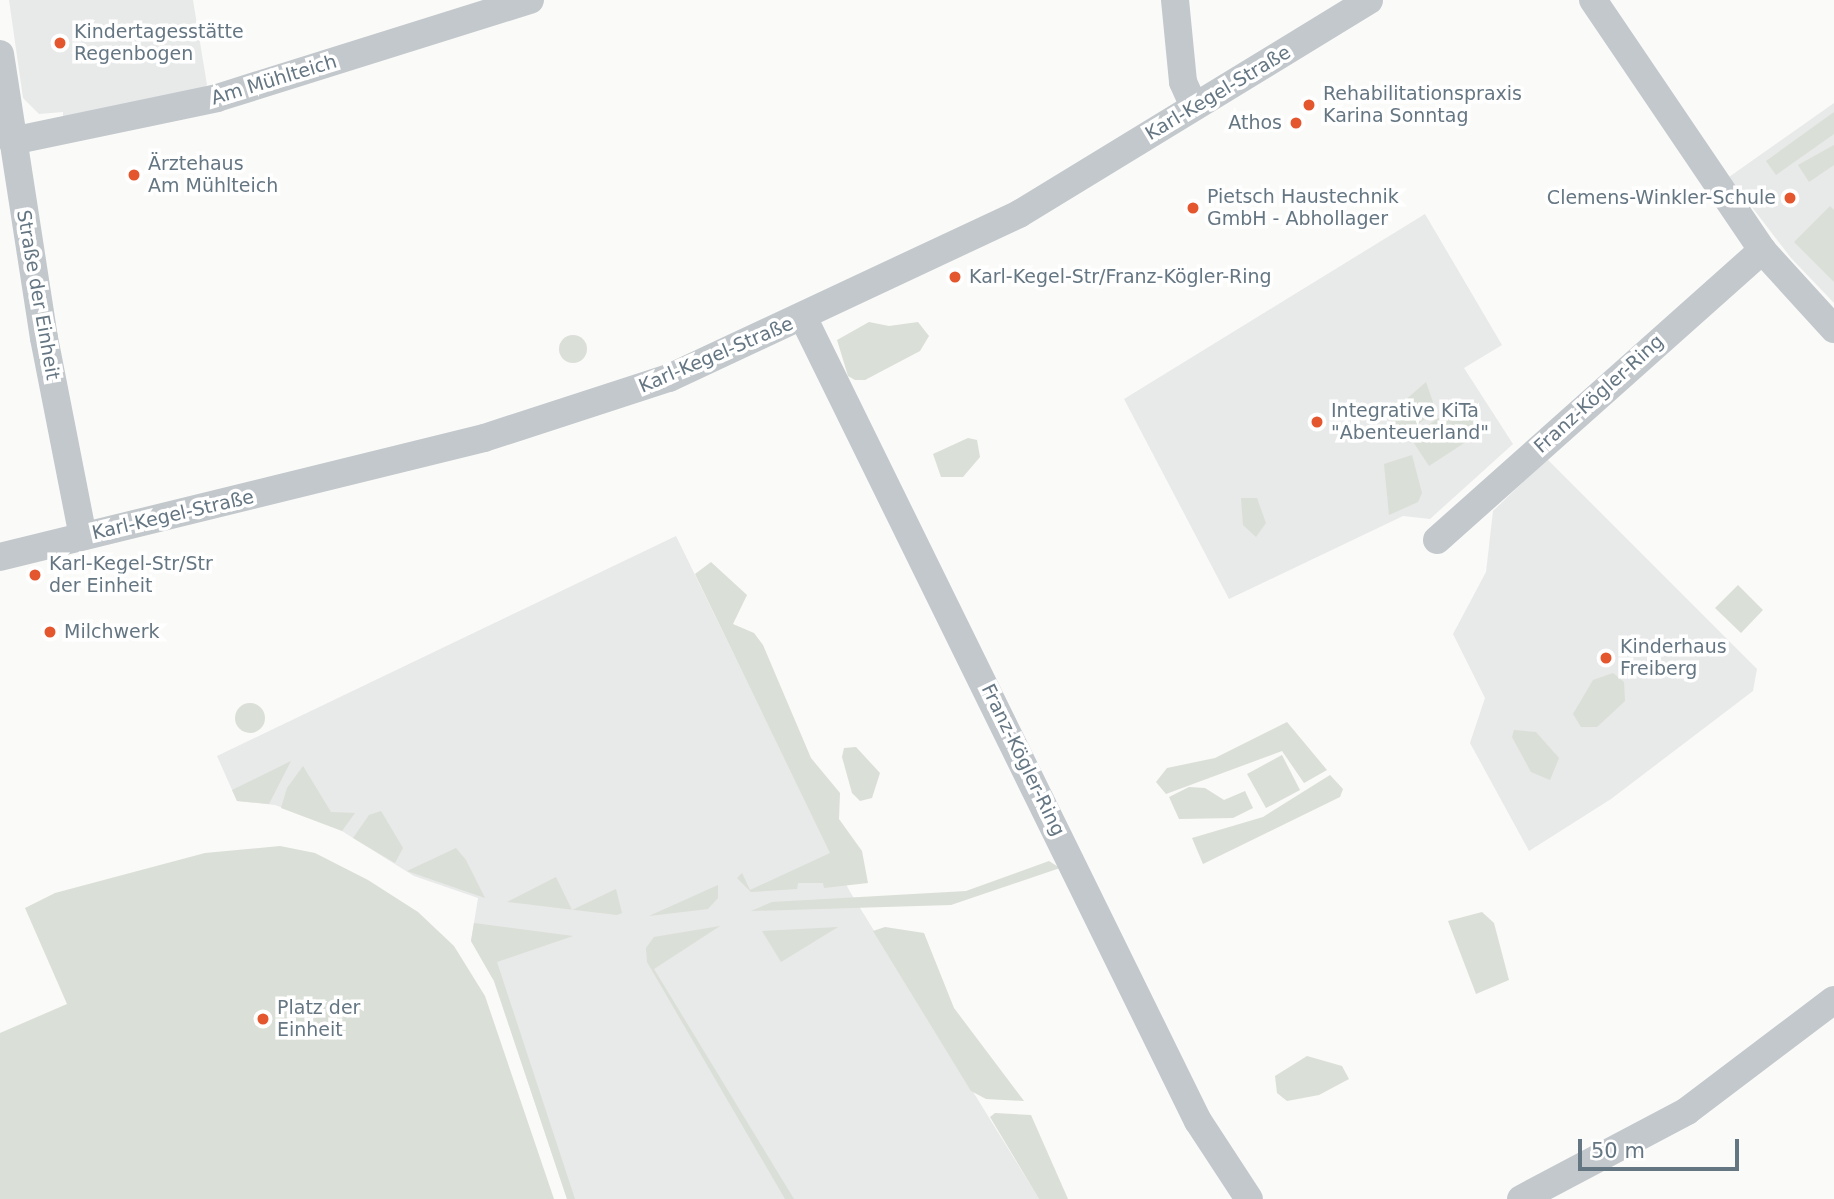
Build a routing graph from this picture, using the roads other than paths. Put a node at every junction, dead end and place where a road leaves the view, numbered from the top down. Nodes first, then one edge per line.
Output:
1 (530, 0) edge
2 (1175, 0) edge
3 (1369, 0) edge
4 (1593, 0) edge
5 (0, 54) edge
6 (1194, 107) junction
7 (12, 141) junction
8 (1762, 250) junction
9 (803, 317) junction
10 (1834, 329) edge
11 (83, 536) junction
12 (1437, 540) dead end
13 (0, 557) edge
14 (1834, 1000) edge
15 (1249, 1199) edge
16 (1521, 1199) edge

1 - 7 street, Am Mühlteich
2 - 6 street
3 - 6 street, Karl-Kegel-Straße
4 - 8 street
5 - 7 street, Straße der Einheit
6 - 9 street, Karl-Kegel-Straße
7 - 11 street, Straße der Einheit
8 - 10 street
8 - 12 street, Franz-Kögler-Ring
9 - 11 street, Karl-Kegel-Straße
9 - 15 street, Franz-Kögler-Ring
11 - 13 street, Karl-Kegel-Straße
14 - 16 street

